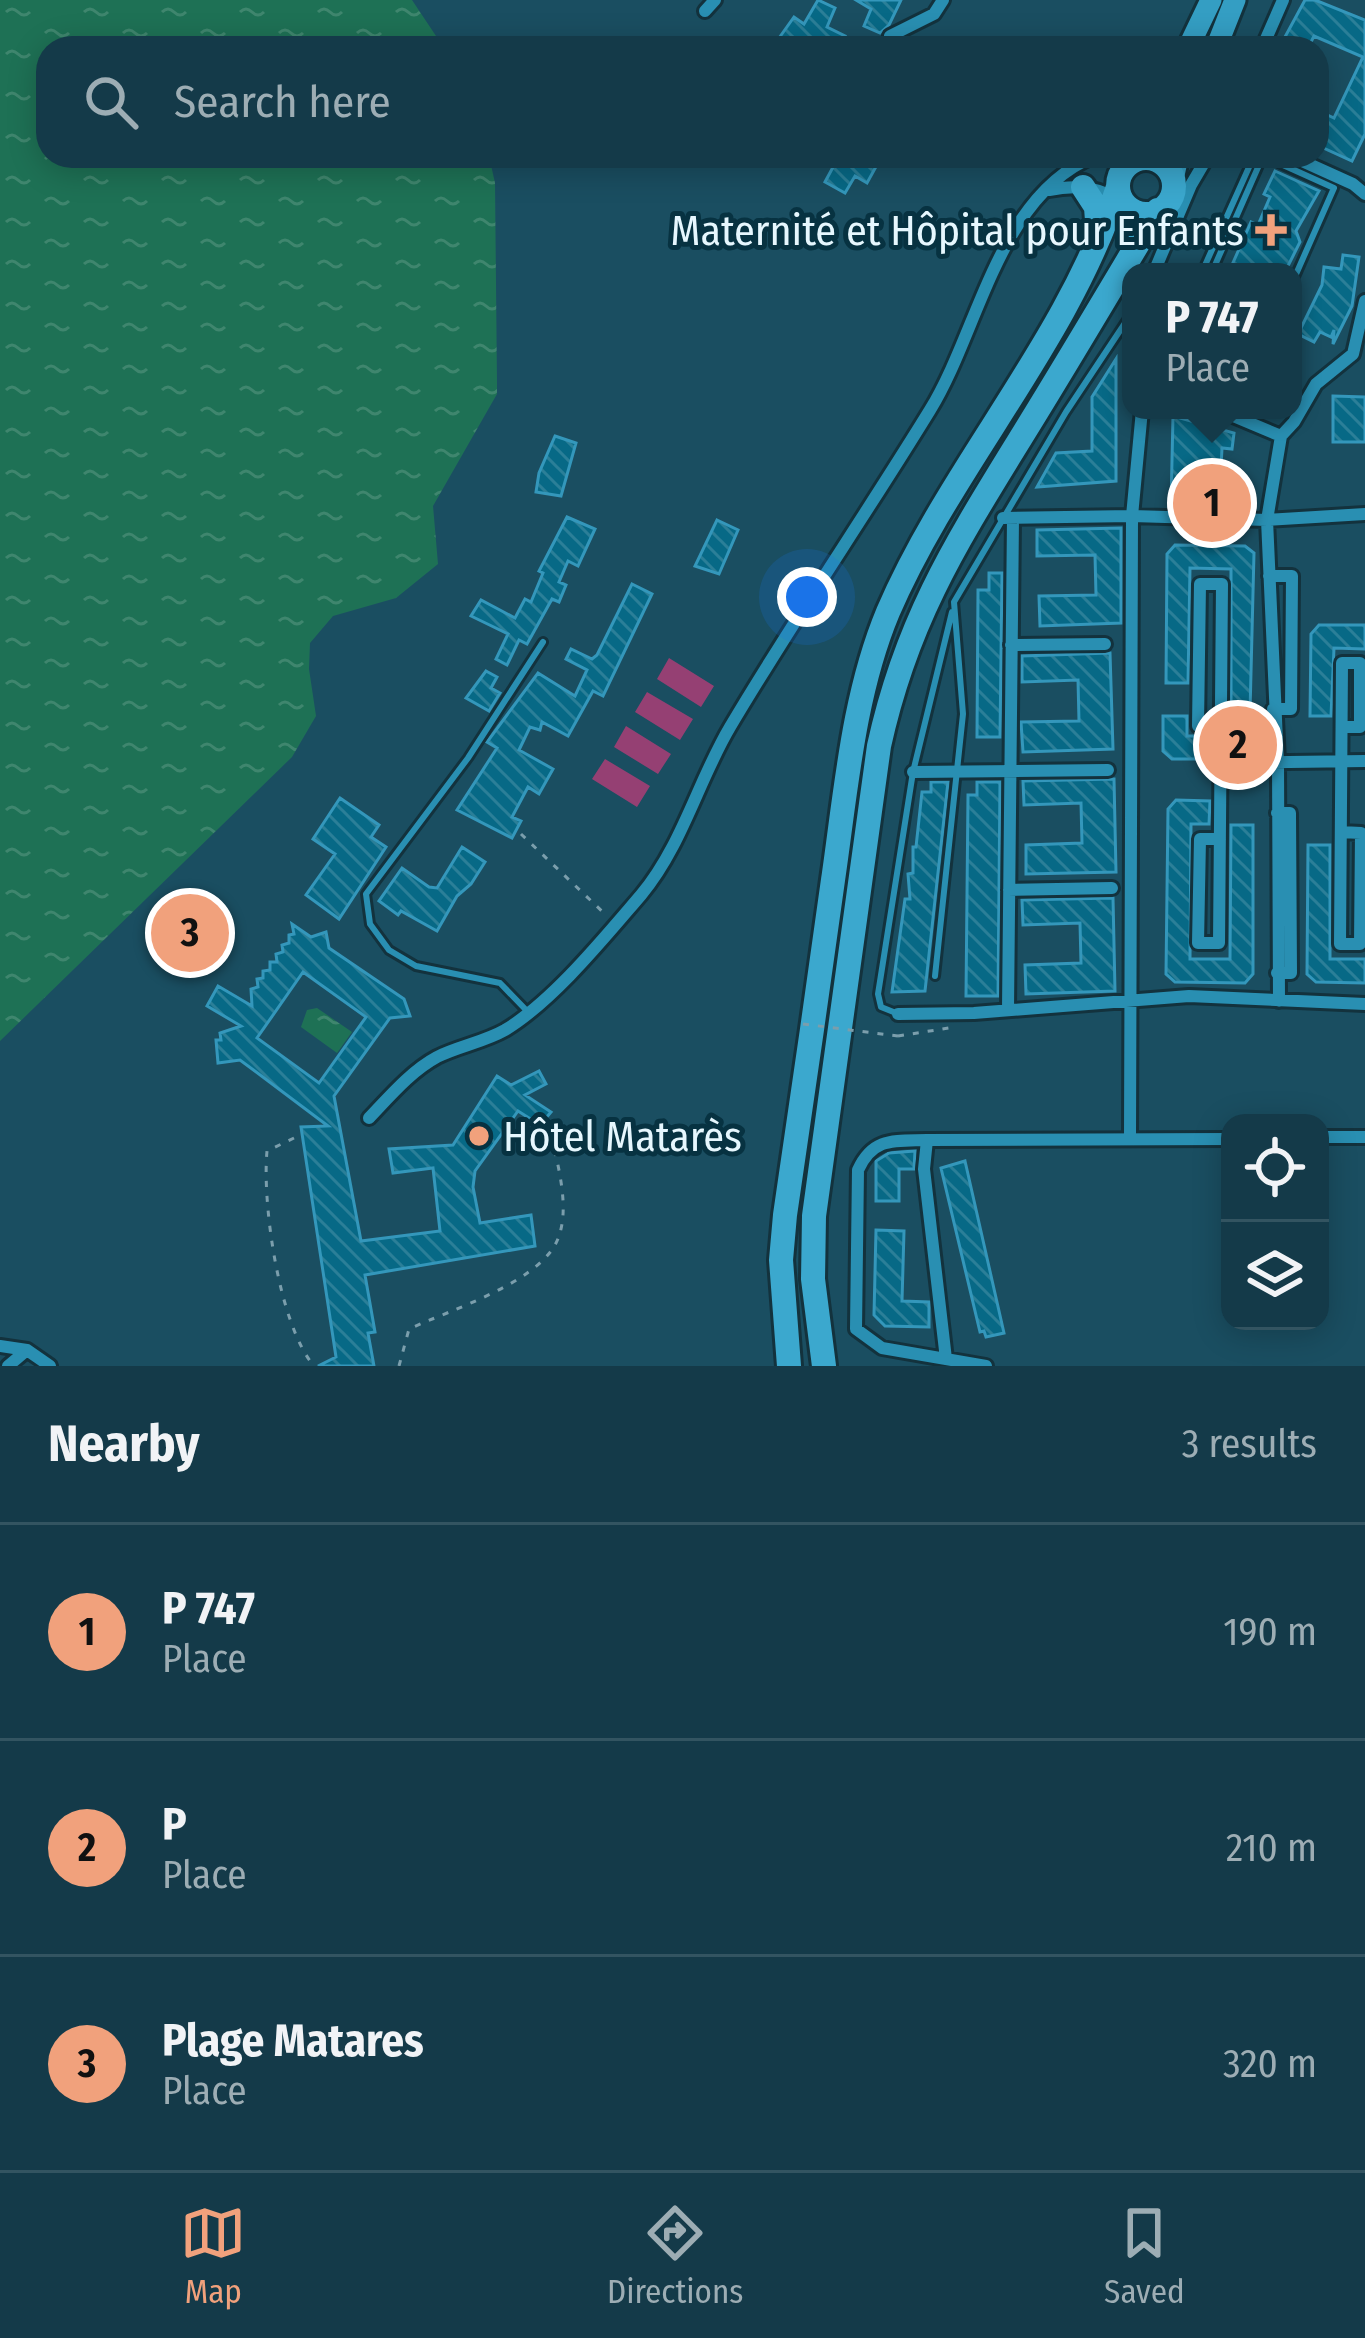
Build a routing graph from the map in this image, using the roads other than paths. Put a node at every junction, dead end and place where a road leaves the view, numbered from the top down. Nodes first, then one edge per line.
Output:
1 (943, 0) edge
2 (1211, 0) edge
3 (1235, 0) edge
4 (1283, 0) edge
5 (890, 36) dead end
6 (1194, 36) edge
7 (1221, 36) edge
8 (1267, 36) edge
9 (1074, 168) edge
10 (1195, 168) edge
11 (1254, 168) edge
12 (1255, 168) edge
13 (1288, 168) edge
14 (1318, 168) edge
15 (1127, 175) edge
16 (1083, 187) junction
17 (1048, 190) junction
18 (1172, 190) edge
19 (1365, 194) edge
20 (1096, 242) junction
21 (1128, 263) edge
22 (1156, 263) edge
23 (1206, 263) edge
24 (1216, 263) edge
25 (1301, 263) edge
26 (1122, 272) edge
27 (1365, 301) edge
28 (1122, 328) edge
29 (1359, 357) edge
30 (1302, 408) edge
31 (1141, 419) edge
32 (1245, 419) edge
33 (1296, 419) edge
34 (1280, 436) junction
35 (1365, 514) edge
36 (1132, 516) junction
37 (1008, 518) junction
38 (1267, 520) junction
39 (1269, 576) junction
40 (954, 602) junction
41 (543, 642) dead end
42 (1105, 644) dead end
43 (1011, 645) junction
44 (1273, 709) junction
45 (1221, 726) junction
46 (1342, 727) junction
47 (1365, 760) edge
48 (1222, 763) junction
49 (1278, 763) junction
50 (1342, 763) junction
51 (1108, 770) dead end
52 (914, 772) junction
53 (958, 772) junction
54 (1010, 772) junction
55 (1341, 832) junction
56 (1220, 839) junction
57 (1112, 888) dead end
58 (1009, 890) junction
59 (935, 976) dead end
60 (1132, 998) junction
61 (1279, 1001) junction
62 (1365, 1004) edge
63 (1007, 1009) junction
64 (528, 1012) junction
65 (898, 1014) joint
66 (369, 1118) dead end
67 (1365, 1137) edge
68 (1221, 1138) edge
69 (1329, 1138) edge
70 (1130, 1139) junction
71 (927, 1140) junction
72 (0, 1346) edge
73 (27, 1350) junction
74 (947, 1362) edge
75 (8, 1366) edge
76 (50, 1366) edge
77 (789, 1366) edge
78 (824, 1366) edge
79 (986, 1366) edge

1 - 5 street
2 - 6 main road
3 - 7 main road
4 - 8 street
9 - 17 street
10 - 18 street
11 - 23 lane
12 - 24 lane
13 - 25 lane
14 - 19 street
15 - 16 street
15 - 18 highway
15 - 20 highway
16 - 17 street
16 - 20 highway
17 - 64 street
18 - 21 highway
18 - 22 street
20 - 77 highway
26 - 78 highway
27 - 29 street
28 - 37 lane
29 - 30 street
31 - 36 street
32 - 34 street
33 - 34 street
34 - 38 street
35 - 38 street
36 - 37 street
36 - 38 street
36 - 60 street
37 - 40 lane
37 - 43 street
38 - 39 street
39 - 44 street
39 - 44 street
40 - 52 lane
40 - 53 lane
41 - 64 lane
42 - 43 street
43 - 54 street
44 - 49 street
45 - 45 street
45 - 48 street
46 - 46 street
46 - 50 street
47 - 50 street
48 - 49 street
48 - 56 street
49 - 50 street
49 - 61 street
50 - 55 street
51 - 54 street
52 - 53 street
52 - 65 lane
53 - 54 street
53 - 59 lane
54 - 58 street
55 - 55 street
56 - 56 street
57 - 58 street
58 - 63 street
60 - 61 street
60 - 63 street
60 - 70 street
61 - 62 street
63 - 65 street
64 - 66 street
67 - 69 street
68 - 70 street
70 - 71 street
71 - 74 street
71 - 74 street
72 - 73 street
73 - 75 street
73 - 76 street
74 - 79 street

